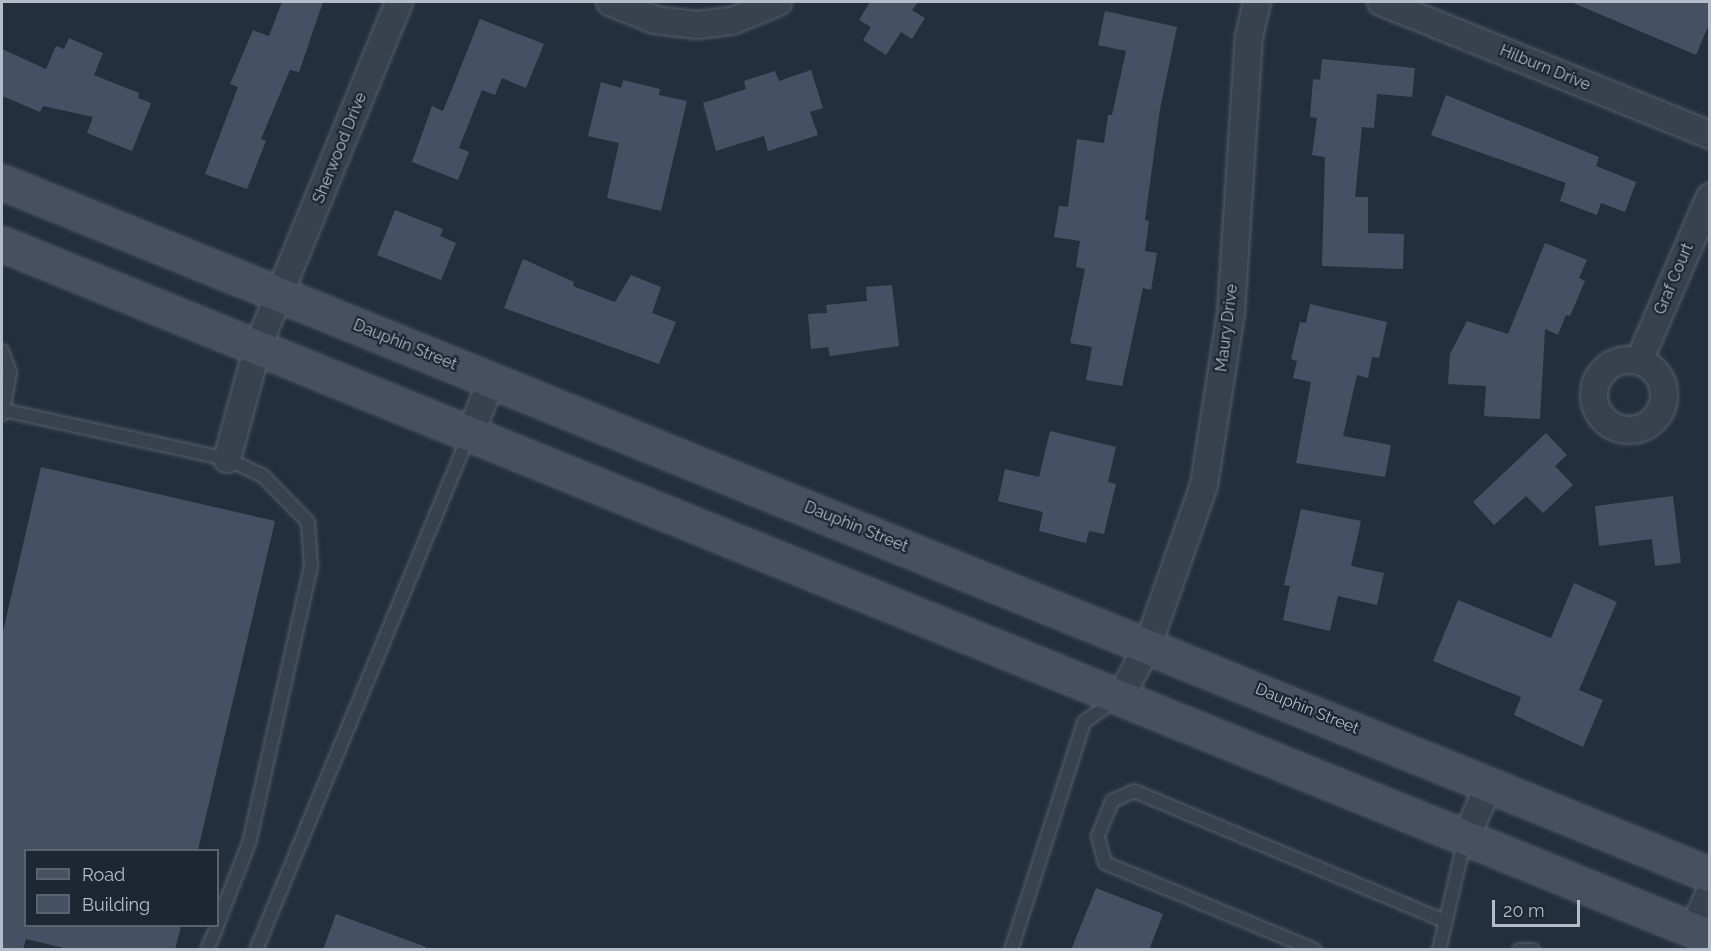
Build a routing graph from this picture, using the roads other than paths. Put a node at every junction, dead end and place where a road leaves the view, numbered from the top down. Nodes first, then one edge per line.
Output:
1 (399, 2) edge
2 (610, 2) edge
3 (777, 2) edge
4 (1257, 2) edge
5 (1381, 2) edge
6 (1710, 135) edge
7 (2, 182) edge
8 (1710, 198) edge
9 (2, 244) edge
10 (280, 294) junction
11 (258, 346) junction
12 (2, 351) edge
13 (1639, 361) dead end
14 (492, 380) junction
15 (2, 412) edge
16 (470, 434) junction
17 (227, 459) junction
18 (1148, 645) junction
19 (1121, 696) junction
20 (1490, 783) junction
21 (1466, 837) junction
22 (1710, 875) edge
23 (1710, 892) edge
24 (219, 919) edge
25 (1446, 921) junction
26 (216, 927) edge
27 (1698, 936) edge
28 (207, 950) edge
29 (256, 950) edge
30 (1011, 950) edge
31 (1315, 950) edge
32 (1439, 950) edge
33 (1519, 950) edge
34 (1533, 950) edge

1 - 10 street, Sherwood Drive
2 - 3 street
4 - 18 street, Maury Drive
5 - 6 street, Hilburn Drive
7 - 10 main road, Dauphin Street
8 - 13 street, Graf Court
9 - 11 main road
10 - 11 street, Sherwood Drive
10 - 14 main road, Dauphin Street
11 - 16 main road
11 - 17 street, Sherwood Drive
12 - 15 lane
14 - 16 street
14 - 18 main road, Dauphin Street
15 - 17 lane
16 - 19 main road
16 - 29 lane
17 - 24 lane
18 - 19 street, Maury Drive
18 - 20 main road, Dauphin Street
19 - 21 main road
19 - 30 lane
20 - 21 street
20 - 22 main road, Dauphin Street
21 - 25 lane
21 - 27 main road
23 - 27 street
25 - 31 lane
25 - 32 lane
26 - 28 lane
33 - 34 lane

